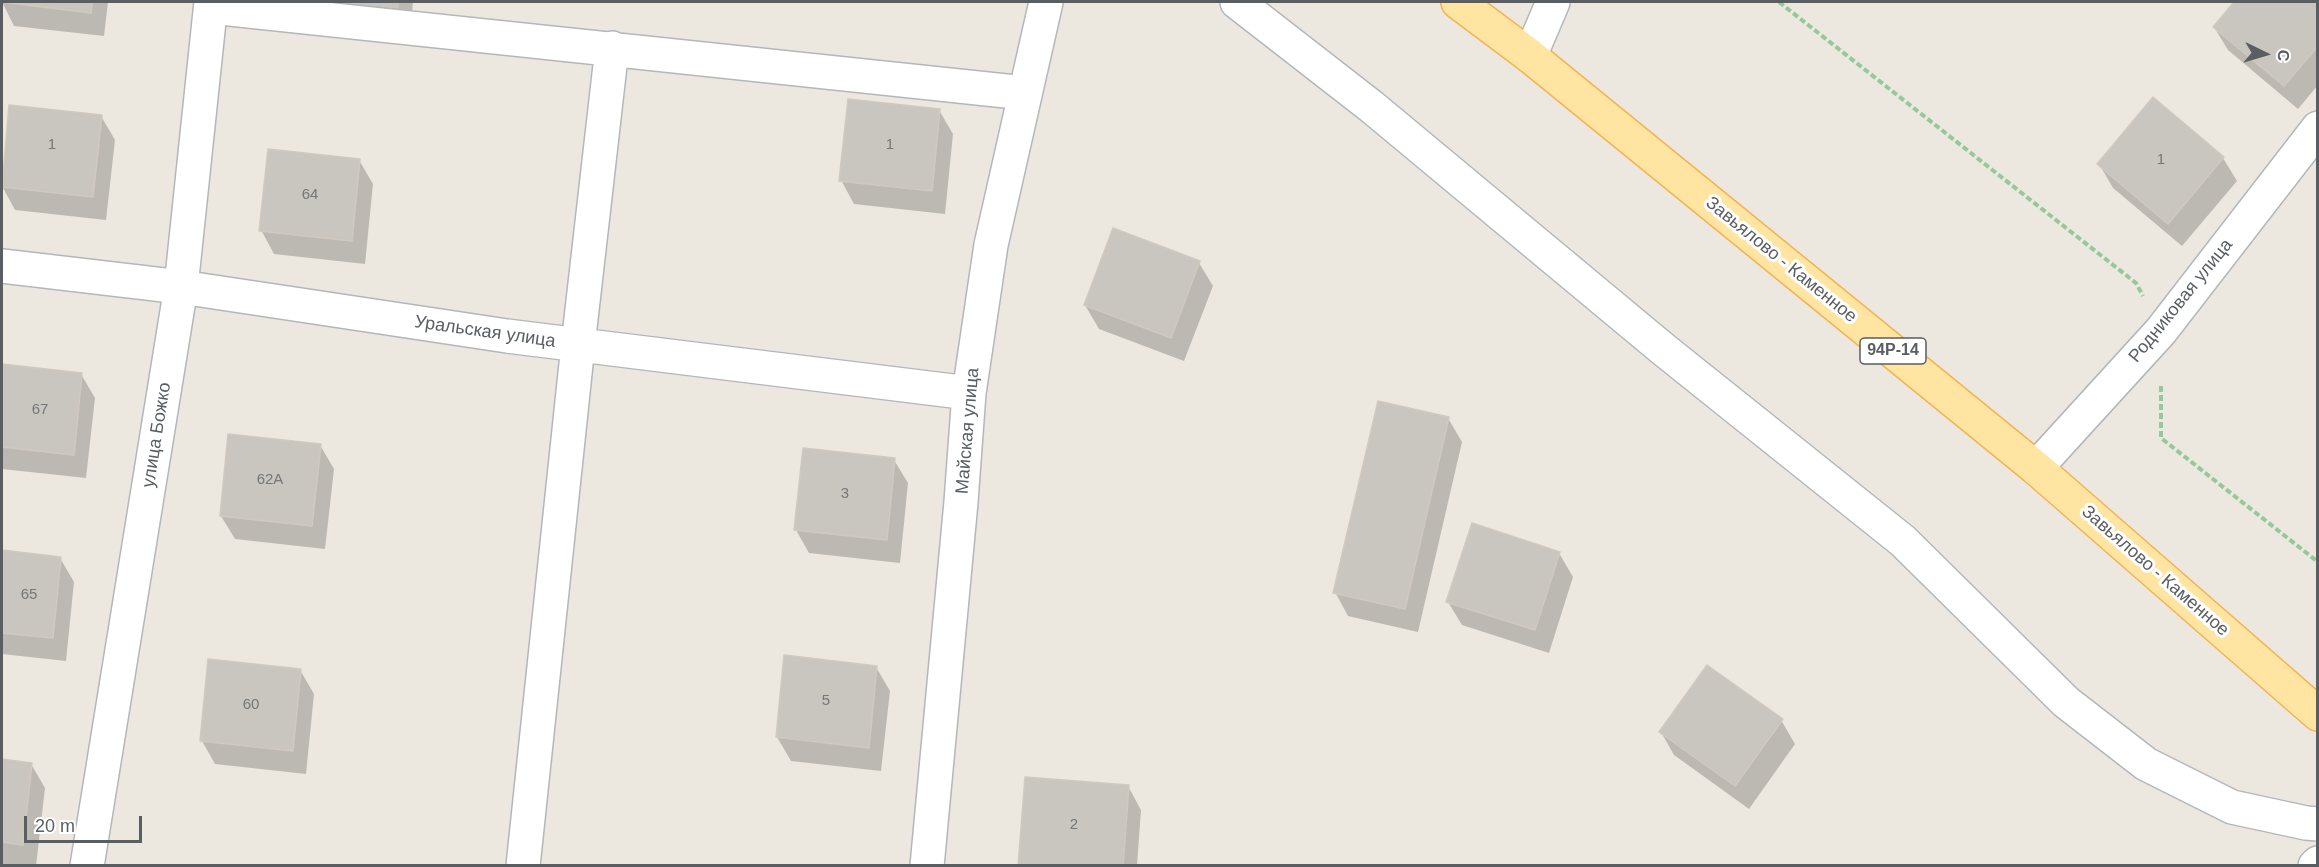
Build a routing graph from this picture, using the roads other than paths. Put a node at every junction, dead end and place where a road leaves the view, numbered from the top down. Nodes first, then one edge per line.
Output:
1 (1046, 2) edge
2 (1237, 2) edge
3 (1458, 2) edge
4 (1553, 2) edge
5 (211, 4) edge
6 (612, 48) junction
7 (1530, 56) junction
8 (1025, 93) junction
9 (2318, 128) edge
10 (2, 266) edge
11 (181, 286) junction
12 (578, 345) junction
13 (969, 393) junction
14 (2036, 468) junction
15 (2318, 714) edge
16 (2318, 824) edge
17 (87, 866) edge
18 (523, 866) edge
19 (927, 866) edge

1 - 8 street, Майская улица
2 - 16 street
3 - 7 main road, Завьялово - Каменное / 94Р-14
4 - 7 street
5 - 6 street
5 - 11 street, улица Божко
6 - 8 street
6 - 12 street
7 - 14 main road, Завьялово - Каменное / 94Р-14
8 - 13 street, Майская улица
9 - 14 street, Родниковая улица
10 - 11 street, Уральская улица
11 - 12 street, Уральская улица
11 - 17 street, улица Божко
12 - 13 street, Уральская улица
12 - 18 street
13 - 19 street, Майская улица
14 - 15 main road, Завьялово - Каменное / 94Р-14

